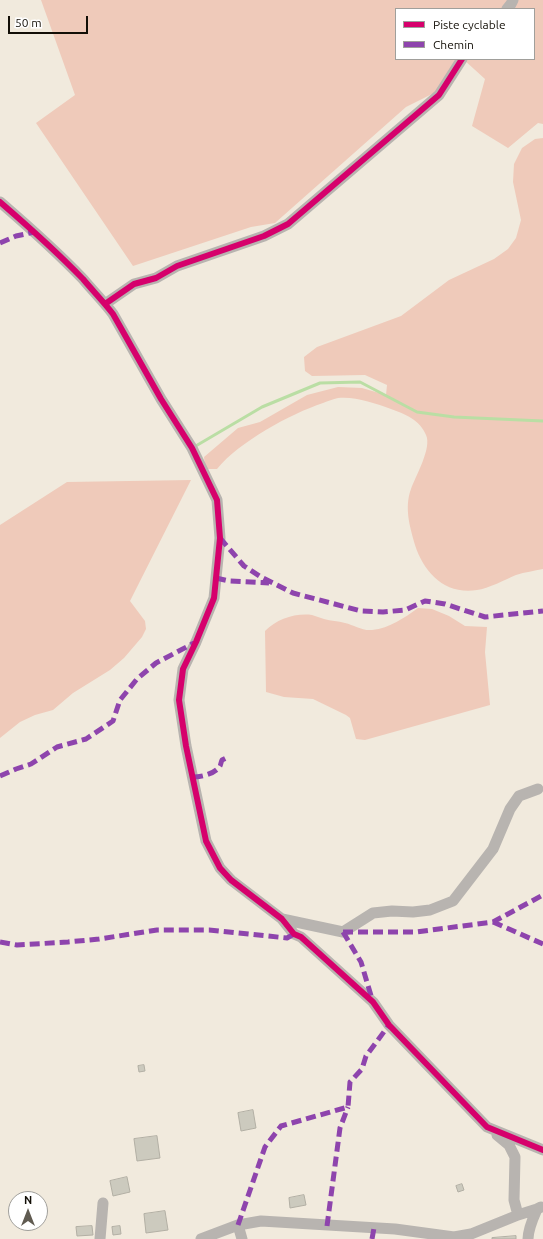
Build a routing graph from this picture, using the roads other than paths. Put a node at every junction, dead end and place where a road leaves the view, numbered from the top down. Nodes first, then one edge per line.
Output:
1 (461, 60) edge
2 (0, 202) edge
3 (105, 304) junction
4 (538, 788) dead end
5 (282, 919) junction
6 (487, 1127) junction
7 (543, 1150) edge
8 (103, 1203) dead end
9 (540, 1208) edge
10 (518, 1215) junction
11 (238, 1224) junction
12 (100, 1239) edge
13 (201, 1239) edge
14 (242, 1239) edge
15 (528, 1239) edge

1 - 3 street
2 - 3 street
3 - 5 street
4 - 5 street
5 - 6 street
6 - 7 street
6 - 10 street
8 - 12 street
9 - 10 street
9 - 15 street
10 - 11 street
11 - 13 street
11 - 14 street

